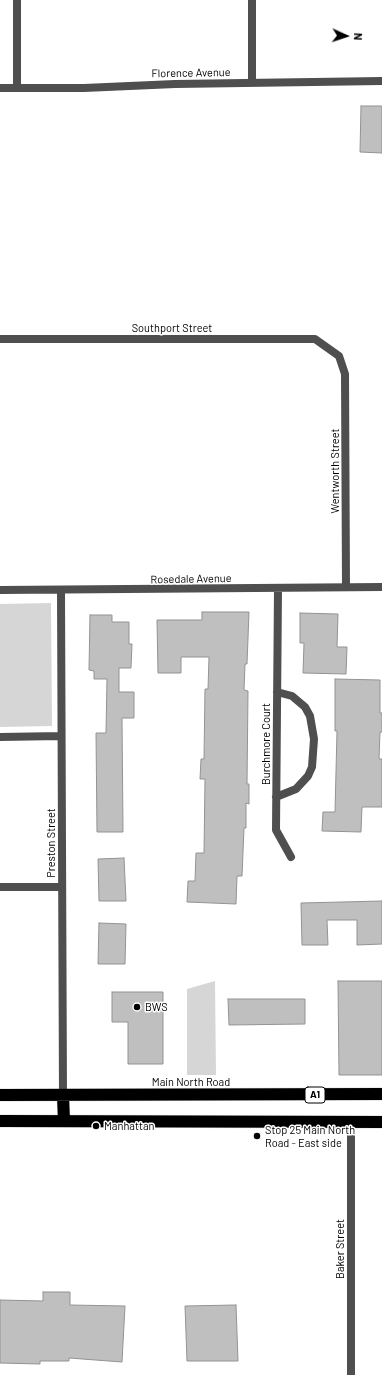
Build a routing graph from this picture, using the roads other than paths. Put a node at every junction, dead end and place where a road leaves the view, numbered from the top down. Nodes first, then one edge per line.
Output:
1 (17, 0) edge
2 (252, 0) edge
3 (382, 81) edge
4 (252, 83) junction
5 (17, 87) junction
6 (0, 88) edge
7 (0, 339) edge
8 (339, 356) joint
9 (346, 587) junction
10 (382, 587) edge
11 (278, 588) junction
12 (0, 590) edge
13 (61, 591) junction
14 (277, 692) junction
15 (61, 736) junction
16 (0, 737) edge
17 (276, 797) junction
18 (291, 857) dead end
19 (0, 887) edge
20 (62, 887) junction
21 (382, 1094) edge
22 (0, 1095) edge
23 (63, 1096) junction
24 (0, 1121) edge
25 (64, 1121) junction
26 (351, 1122) junction
27 (382, 1122) edge
28 (351, 1375) edge

1 - 5 street
2 - 4 street
3 - 4 street, Florence Avenue
4 - 5 street, Florence Avenue
5 - 6 street, Florence Avenue
7 - 8 street, Southport Street
8 - 9 street, Wentworth Street
9 - 10 street, Rosedale Avenue
9 - 11 street, Rosedale Avenue
11 - 13 street, Rosedale Avenue
11 - 14 street, Burchmore Court
12 - 13 street, Rosedale Avenue
13 - 15 street, Preston Street
14 - 17 street, Burchmore Court
14 - 17 street, Burchmore Court
15 - 16 street
15 - 20 street, Preston Street
17 - 18 street, Burchmore Court
19 - 20 street
20 - 23 street, Preston Street
21 - 23 highway, Main North Road / A1
22 - 23 highway, Main North Road / A1
23 - 25 highway
24 - 25 highway
25 - 26 highway
26 - 27 highway
26 - 28 street, Baker Street

